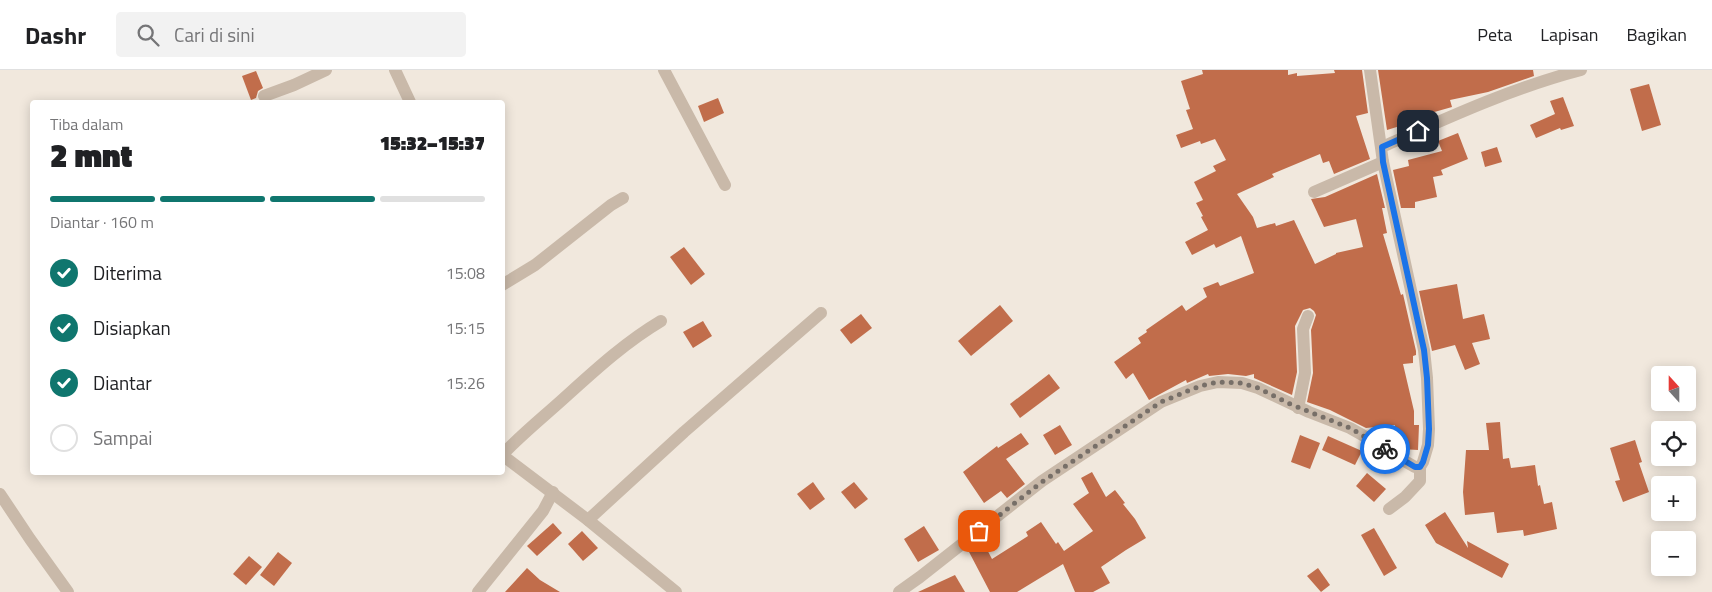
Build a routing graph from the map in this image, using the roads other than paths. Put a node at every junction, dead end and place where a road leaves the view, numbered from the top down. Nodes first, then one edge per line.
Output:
1 (326, 70) edge
2 (395, 70) edge
3 (664, 70) edge
4 (1370, 70) edge
5 (1581, 70) edge
6 (1552, 74) edge
7 (264, 96) dead end
8 (409, 100) edge
9 (1382, 147) junction
10 (1383, 162) junction
11 (725, 185) dead end
12 (1314, 192) dead end
13 (623, 198) dead end
14 (505, 283) edge
15 (821, 313) dead end
16 (1308, 316) dead end
17 (661, 321) dead end
18 (1298, 408) junction
19 (505, 452) edge
20 (505, 457) edge
21 (1420, 467) junction
22 (553, 492) junction
23 (0, 494) edge
24 (1389, 509) dead end
25 (588, 520) junction
26 (68, 592) edge
27 (478, 592) edge
28 (676, 592) edge
29 (899, 592) edge

1 - 7 street
2 - 8 street
3 - 11 street
4 - 9 street
5 - 6 street
6 - 9 street
9 - 10 street
10 - 12 street
10 - 21 street
13 - 14 street
15 - 25 street
16 - 18 street
17 - 19 street
18 - 21 street
18 - 29 street
20 - 22 street
21 - 24 street
22 - 25 street
22 - 27 street
23 - 26 street
25 - 28 street

